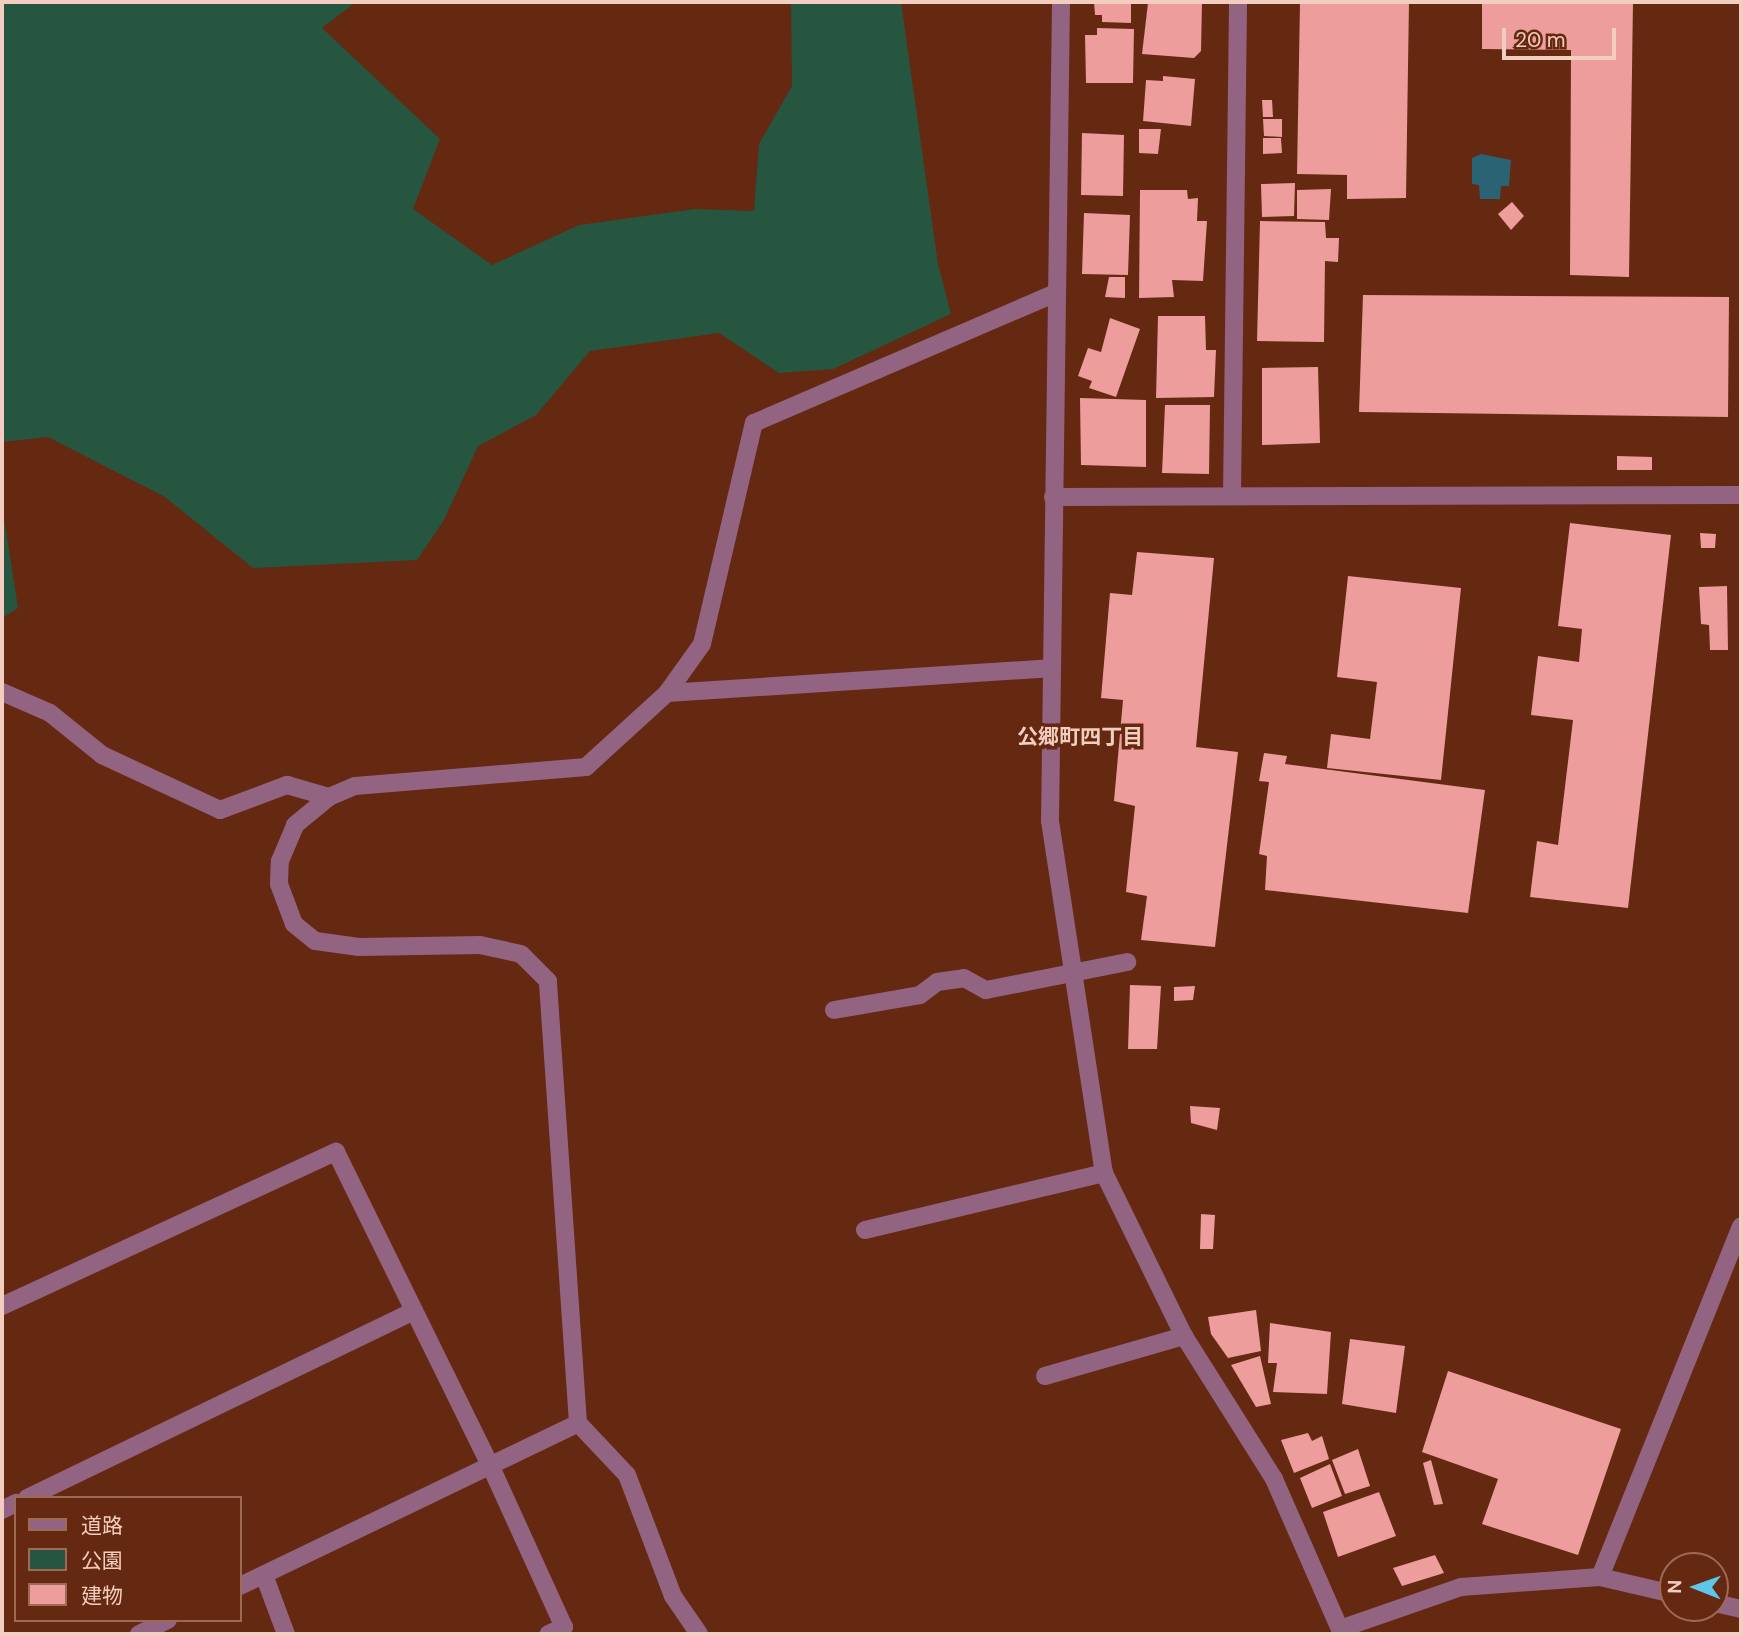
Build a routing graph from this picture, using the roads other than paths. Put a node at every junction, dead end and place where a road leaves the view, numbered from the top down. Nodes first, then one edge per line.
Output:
1 (1061, 2) edge
2 (1238, 2) edge
3 (1056, 293) junction
4 (1741, 495) edge
5 (1232, 496) junction
6 (1053, 497) junction
7 (1050, 668) junction
8 (2, 692) edge
9 (667, 693) junction
10 (329, 797) junction
11 (1127, 961) dead end
12 (1071, 970) junction
13 (834, 1010) dead end
14 (1104, 1173) junction
15 (1741, 1226) edge
16 (865, 1230) dead end
17 (2, 1306) edge
18 (414, 1311) junction
19 (1184, 1336) junction
20 (1045, 1376) dead end
21 (578, 1423) junction
22 (491, 1467) junction
23 (31, 1496) edge
24 (264, 1575) junction
25 (1600, 1577) junction
26 (242, 1585) edge
27 (1659, 1591) edge
28 (164, 1622) edge
29 (1341, 1631) edge
30 (139, 1634) edge
31 (286, 1634) edge
32 (548, 1634) edge
33 (699, 1634) edge

1 - 3 street
2 - 5 street
3 - 6 street
3 - 9 street
4 - 5 street
5 - 6 street
6 - 7 street
7 - 9 street
7 - 12 street
8 - 10 street
9 - 10 street
10 - 21 street
11 - 12 street
12 - 13 street
12 - 14 street
14 - 16 street
14 - 19 street
15 - 25 street
17 - 18 street
18 - 22 street
18 - 23 street
19 - 20 street
19 - 29 street
21 - 22 street
21 - 33 street
22 - 24 street
22 - 32 street
24 - 26 street
24 - 31 street
25 - 27 street
25 - 29 street
28 - 30 street

